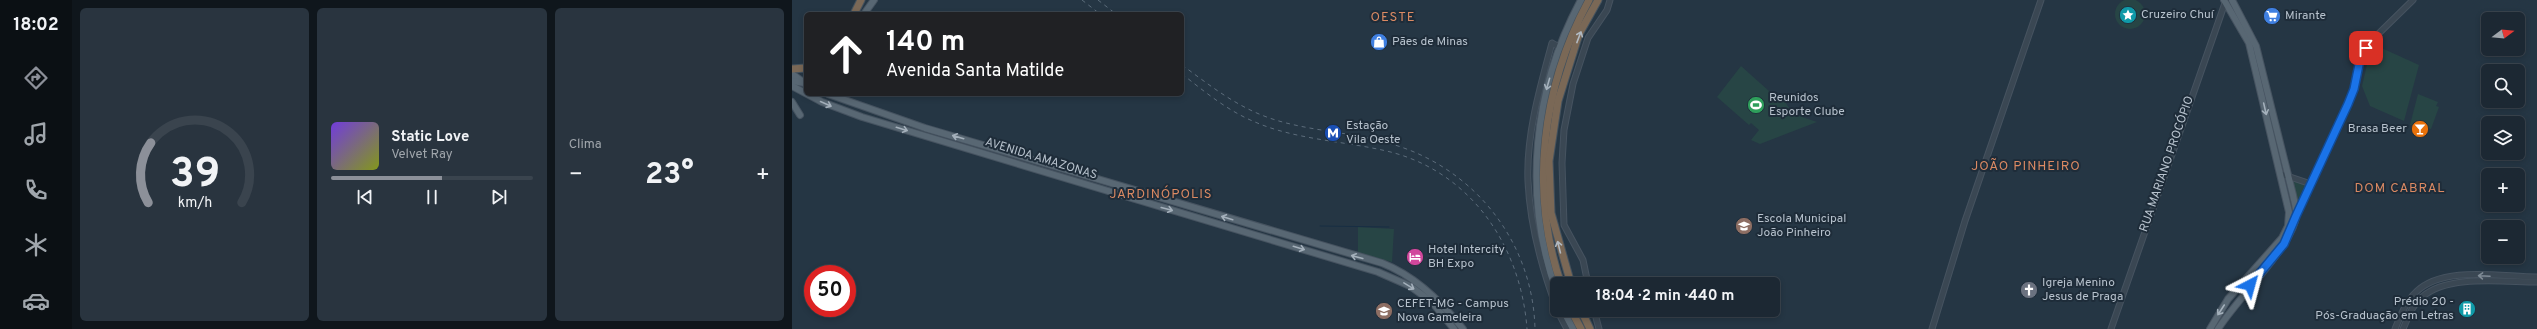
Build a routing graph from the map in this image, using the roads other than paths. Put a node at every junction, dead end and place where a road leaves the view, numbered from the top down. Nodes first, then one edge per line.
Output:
1 (861, 0) edge
2 (874, 0) edge
3 (1581, 0) edge
4 (1589, 0) edge
5 (1598, 0) edge
6 (1610, 0) edge
7 (2041, 0) edge
8 (2225, 0) edge
9 (2232, 0) edge
10 (2413, 0) edge
11 (855, 12) edge
12 (865, 12) edge
13 (1560, 47) junction
14 (804, 68) edge
15 (792, 69) edge
16 (792, 74) edge
17 (792, 81) edge
18 (804, 83) edge
19 (804, 84) edge
20 (792, 86) edge
21 (804, 92) edge
22 (812, 96) edge
23 (833, 96) edge
24 (838, 96) edge
25 (844, 101) junction
26 (792, 102) edge
27 (800, 115) dead end
28 (886, 116) junction
29 (881, 123) junction
30 (2281, 174) junction
31 (2288, 176) junction
32 (2311, 184) junction
33 (2296, 216) junction
34 (1551, 277) edge
35 (1559, 277) edge
36 (1569, 277) edge
37 (1587, 277) edge
38 (2537, 277) edge
39 (2537, 282) edge
40 (1550, 290) edge
41 (1561, 317) edge
42 (1567, 317) edge
43 (1575, 317) edge
44 (1584, 317) edge
45 (1596, 317) edge
46 (1454, 329) edge
47 (1463, 329) edge
48 (1567, 329) edge
49 (1573, 329) edge
50 (1581, 329) edge
51 (1590, 329) edge
52 (1599, 329) edge
53 (1932, 329) edge
54 (2111, 329) edge
55 (2210, 329) edge
56 (2218, 329) edge
57 (2395, 329) edge
58 (2403, 329) edge

1 - 11 highway
2 - 12 main road
3 - 13 main road
4 - 35 highway
36 -> 5 highway
6 - 37 street
7 - 53 street
8 -> 30 main road
8 - 54 street, RUA MARIANO PROCÓPIO
9 - 31 main road
10 - 32 street
13 -> 34 main road
13 - 40 street
14 - 15 highway
16 - 18 main road
17 - 19 main road
20 -> 21 main road, AVENIDA AMAZONAS
22 -> 29 main road, AVENIDA AMAZONAS
23 - 25 main road, AVENIDA AMAZONAS
24 - 25 main road
25 - 28 main road, AVENIDA AMAZONAS
26 - 27 main road
28 - 29 main road
47 -> 28 main road, AVENIDA AMAZONAS
29 -> 46 main road, AVENIDA AMAZONAS
30 - 31 street
30 -> 55 main road
31 - 32 street
31 - 33 main road
32 - 33 street
33 - 56 main road
38 -> 57 street
39 - 58 street
41 - 48 street
42 - 49 main road
43 - 50 highway
44 - 51 highway
45 - 52 street

